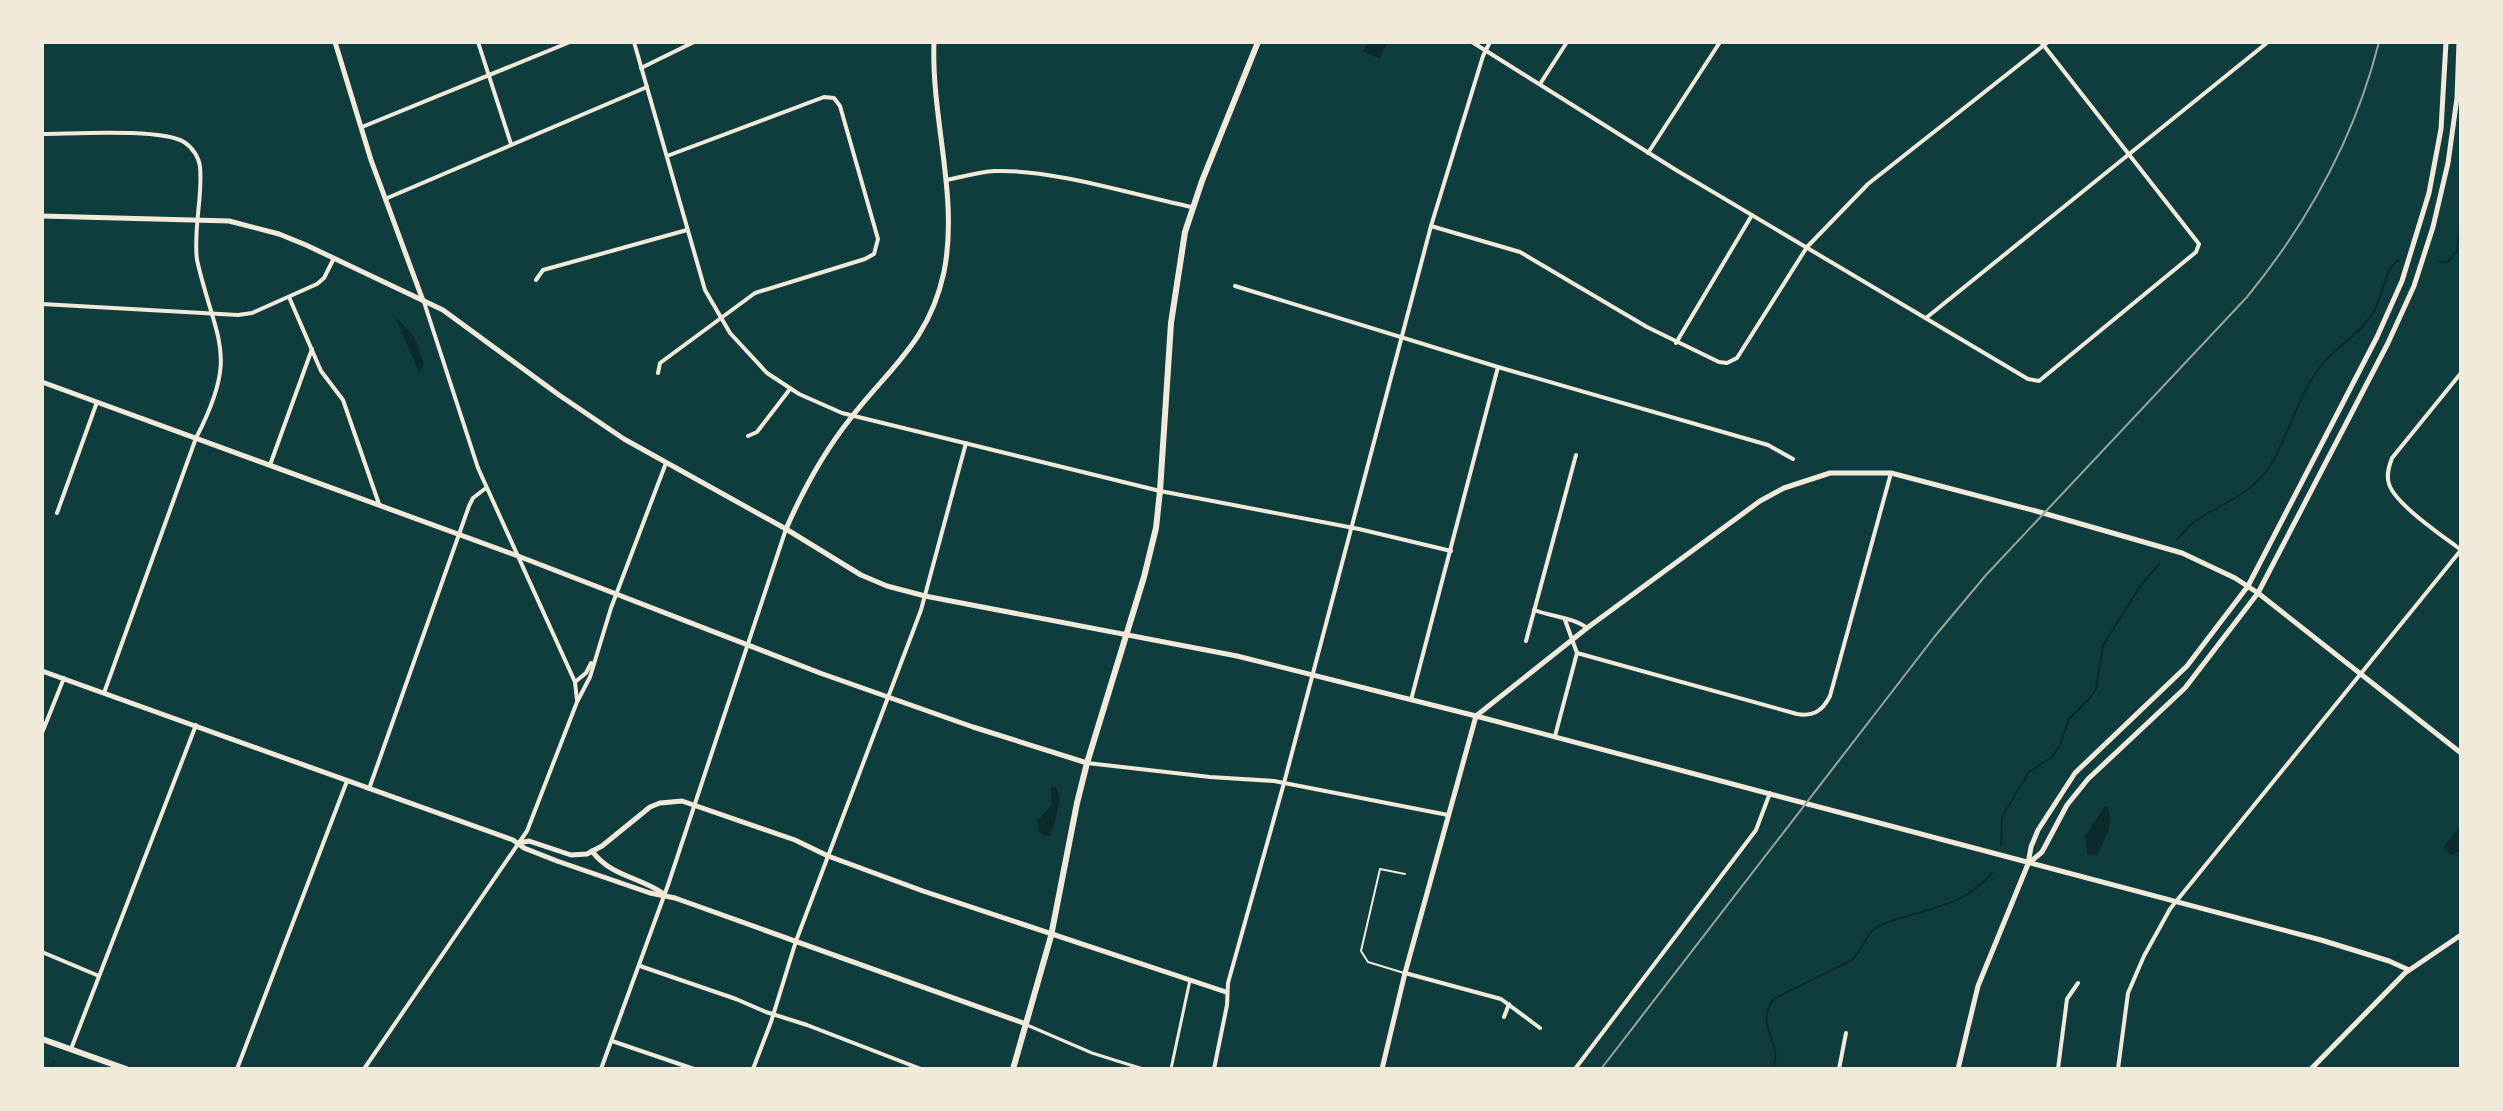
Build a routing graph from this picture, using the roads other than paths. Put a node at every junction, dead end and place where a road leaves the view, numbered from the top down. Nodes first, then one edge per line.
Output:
1 (335, 42) edge
2 (478, 42) edge
3 (568, 42) edge
4 (634, 42) edge
5 (694, 42) edge
6 (934, 42) edge
7 (1258, 42) edge
8 (1472, 42) edge
9 (1490, 42) edge
10 (1567, 42) edge
11 (1720, 42) edge
12 (2268, 42) edge
13 (2446, 42) edge
14 (2459, 42) edge
15 (2044, 43) edge
16 (1486, 49) junction
17 (641, 68) junction
18 (489, 76) junction
19 (1540, 84) junction
20 (647, 87) junction
21 (362, 127) junction
22 (42, 134) edge
23 (511, 144) junction
24 (1648, 153) junction
25 (2129, 154) junction
26 (666, 156) junction
27 (946, 180) junction
28 (385, 199) junction
29 (1192, 207) junction
30 (1752, 215) junction
31 (42, 216) edge
32 (196, 220) junction
33 (1431, 226) junction
34 (687, 230) junction
35 (1807, 247) junction
36 (334, 258) junction
37 (536, 280) dead end
38 (1235, 286) dead end
39 (289, 297) junction
40 (423, 299) junction
41 (42, 304) edge
42 (213, 314) junction
43 (719, 317) junction
44 (1926, 318) junction
45 (1400, 336) junction
46 (1676, 343) junction
47 (312, 349) junction
48 (1498, 367) junction
49 (658, 373) dead end
50 (2461, 373) edge
51 (42, 382) edge
52 (790, 389) junction
53 (97, 402) junction
54 (852, 416) junction
55 (748, 436) dead end
56 (196, 438) junction
57 (966, 443) junction
58 (1576, 455) dead end
59 (1793, 459) dead end
60 (666, 463) junction
61 (270, 465) junction
62 (1891, 473) junction
63 (487, 488) junction
64 (1160, 491) junction
65 (380, 506) junction
66 (57, 513) dead end
67 (786, 529) junction
68 (1351, 529) junction
69 (460, 535) junction
70 (2461, 550) edge
71 (1451, 551) junction
72 (518, 556) junction
73 (2248, 586) junction
74 (2258, 593) junction
75 (616, 595) junction
76 (925, 596) junction
77 (1534, 610) junction
78 (1565, 620) junction
79 (1587, 628) junction
80 (1126, 633) junction
81 (1526, 641) dead end
82 (1571, 641) junction
83 (749, 647) junction
84 (1577, 653) junction
85 (594, 658) junction
86 (42, 671) edge
87 (1312, 673) junction
88 (2360, 675) junction
89 (64, 678) junction
90 (575, 682) junction
91 (104, 693) junction
92 (888, 697) junction
93 (1411, 700) junction
94 (577, 702) junction
95 (1476, 716) junction
96 (196, 725) junction
97 (42, 733) edge
98 (1555, 736) junction
99 (2461, 753) edge
100 (1087, 763) junction
101 (347, 781) junction
102 (1284, 783) junction
103 (369, 789) junction
104 (1770, 793) junction
105 (695, 805) junction
106 (1448, 815) junction
107 (519, 843) junction
108 (592, 851) junction
109 (828, 856) junction
110 (2028, 864) junction
111 (1405, 874) dead end
112 (665, 894) junction
113 (2175, 903) junction
114 (2461, 935) edge
115 (1051, 936) junction
116 (796, 941) junction
117 (42, 952) edge
118 (640, 966) junction
119 (2409, 970) junction
120 (1405, 973) junction
121 (99, 976) junction
122 (1190, 980) junction
123 (2078, 983) dead end
124 (1226, 992) junction
125 (1509, 1004) junction
126 (773, 1015) junction
127 (1504, 1017) dead end
128 (1026, 1024) junction
129 (1540, 1028) dead end
130 (1846, 1033) dead end
131 (42, 1039) edge
132 (612, 1041) junction
133 (71, 1049) junction
134 (126, 1069) edge
135 (237, 1069) edge
136 (364, 1069) edge
137 (601, 1069) edge
138 (694, 1069) edge
139 (753, 1069) edge
140 (921, 1069) edge
141 (1013, 1069) edge
142 (1143, 1069) edge
143 (1171, 1069) edge
144 (1214, 1069) edge
145 (1382, 1069) edge
146 (1575, 1069) edge
147 (1839, 1069) edge
148 (1958, 1069) edge
149 (2058, 1069) edge
150 (2118, 1069) edge
151 (2311, 1069) edge

1 - 21 street
2 - 18 street
3 - 18 street
4 - 17 street
5 - 17 street
6 - 27 street
7 - 29 main road
8 - 16 street
9 - 16 street
10 - 19 street
11 - 24 street
12 - 25 street
13 - 73 street
14 - 74 street
15 - 25 street
15 - 35 street
16 - 19 street
16 - 33 street
17 - 20 street
18 - 21 street
18 - 23 street
19 - 24 street
20 - 23 street
20 - 26 street
21 - 28 street
22 - 32 street
23 - 28 street
24 - 30 street
25 - 44 street
25 - 44 street
26 - 34 street
26 - 43 street
27 - 29 street
27 - 54 street
28 - 40 street
29 - 64 main road
30 - 35 street
30 - 46 street
31 - 32 street
32 - 36 street
32 - 42 street
33 - 45 street
33 - 46 street
34 - 37 street
34 - 43 street
35 - 44 street
35 - 46 street
36 - 39 street
36 - 40 street
38 - 45 street
39 - 42 street
39 - 47 street
40 - 60 street
40 - 63 street
41 - 42 street
42 - 56 street
43 - 49 street
43 - 52 street
45 - 48 street
45 - 68 street
47 - 61 street
47 - 65 street
48 - 59 street
48 - 71 street
50 - 70 street
51 - 53 street
52 - 54 street
52 - 55 street
53 - 56 street
53 - 66 street
54 - 57 street
54 - 67 street
56 - 61 street
56 - 91 street
57 - 64 street
57 - 76 street
58 - 77 street
60 - 67 street
60 - 75 street
61 - 65 street
62 - 73 street
62 - 79 street
62 - 84 street
63 - 69 street
63 - 72 street
64 - 68 street
64 - 80 main road
65 - 69 street
67 - 76 street
67 - 83 street
68 - 71 street
68 - 87 street
69 - 72 street
69 - 103 street
70 - 88 street
71 - 93 street
72 - 75 street
72 - 90 street
73 - 74 street
73 - 110 street
74 - 88 street
74 - 110 street
75 - 83 street
75 - 85 street
76 - 80 street
76 - 92 street
77 - 78 street
77 - 81 street
78 - 79 street
78 - 82 street
79 - 82 street
80 - 87 street
80 - 100 main road
82 - 84 street
82 - 95 street
83 - 92 street
83 - 105 street
84 - 98 street
85 - 90 street
85 - 94 street
86 - 89 street
87 - 93 street
87 - 102 street
88 - 99 street
88 - 113 street
89 - 91 street
89 - 97 street
90 - 94 street
91 - 96 street
92 - 100 street
92 - 109 street
93 - 95 street
94 - 107 street
95 - 98 street
95 - 106 street
96 - 101 street
96 - 121 street
98 - 104 street
100 - 102 street
100 - 115 main road
101 - 103 street
101 - 135 street
102 - 106 street
102 - 124 street
103 - 107 street
104 - 110 street
104 - 146 street
105 - 108 street
105 - 109 street
105 - 112 street
106 - 120 street
107 - 108 street
107 - 112 street
107 - 136 street
108 - 112 street
109 - 115 street
109 - 116 street
110 - 113 street
110 - 148 street
111 - 120 lane
112 - 116 street
112 - 118 street
113 - 119 street
113 - 150 street
114 - 119 street
115 - 122 street
115 - 128 main road
116 - 126 street
116 - 128 street
117 - 121 street
118 - 126 street
118 - 132 street
119 - 151 street
120 - 125 street
120 - 145 street
121 - 133 street
122 - 124 street
122 - 143 street
123 - 149 street
124 - 144 street
125 - 127 street
125 - 129 street
126 - 139 street
126 - 140 street
128 - 141 main road
128 - 142 street
130 - 147 street
131 - 133 main road
132 - 137 street
132 - 138 street
133 - 134 main road

